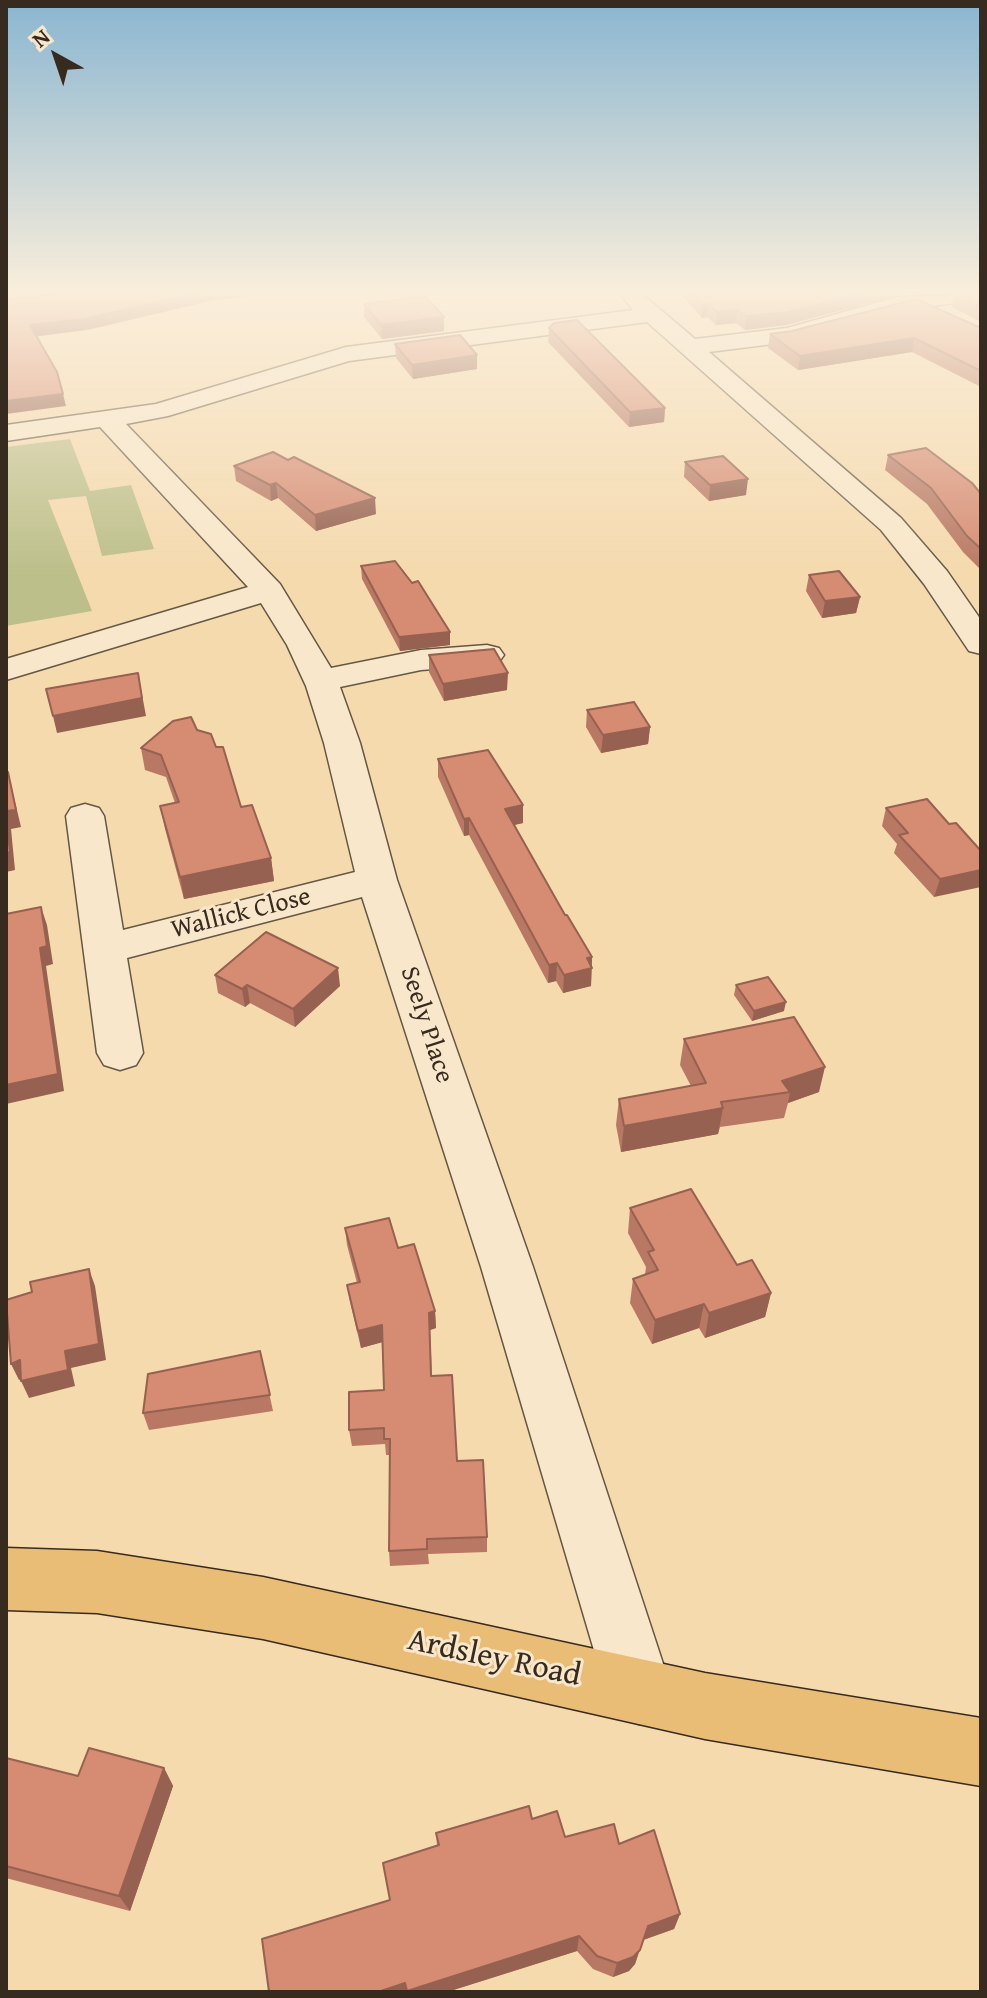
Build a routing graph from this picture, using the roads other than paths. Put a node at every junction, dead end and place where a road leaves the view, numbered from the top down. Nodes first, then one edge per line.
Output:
1 (238, 387) edge
2 (736, 387) edge
3 (108, 420) junction
4 (6, 433) edge
5 (269, 591) junction
6 (981, 644) edge
7 (487, 655) edge
8 (6, 670) edge
9 (320, 681) junction
10 (85, 816) dead end
11 (377, 880) junction
12 (105, 949) junction
13 (120, 1053) dead end
14 (6, 1579) edge
15 (639, 1691) junction
16 (981, 1752) edge

1 - 3 street
2 - 6 street
3 - 4 street
3 - 5 street, Seely Place
5 - 8 street
5 - 9 street, Seely Place
7 - 9 street
9 - 11 street, Seely Place
10 - 12 street
11 - 12 street, Wallick Close
11 - 15 street, Seely Place
12 - 13 street
14 - 15 main road, Ardsley Road
15 - 16 main road, Ardsley Road

